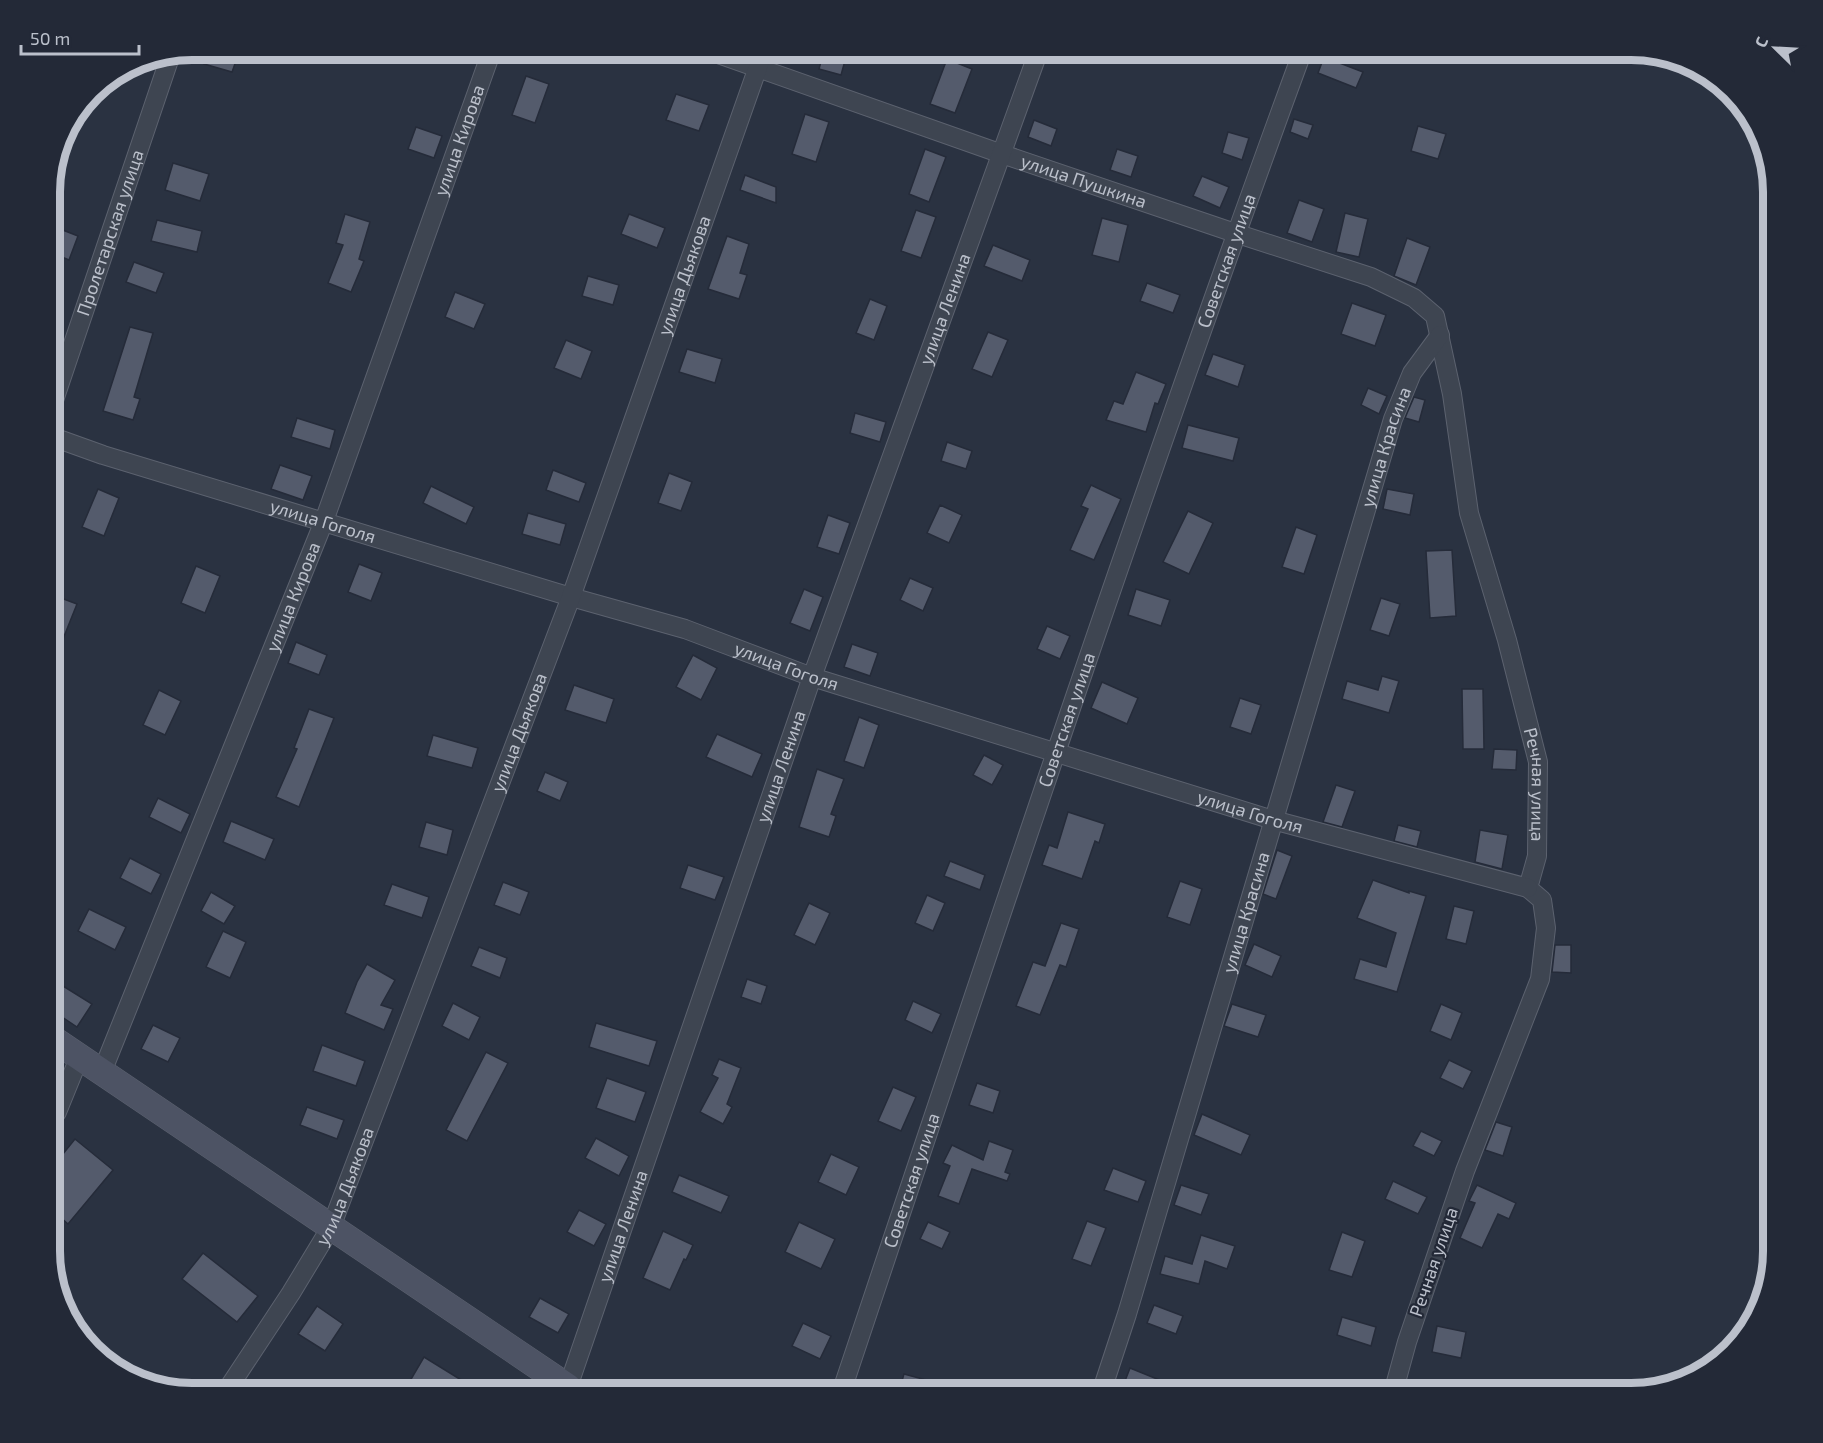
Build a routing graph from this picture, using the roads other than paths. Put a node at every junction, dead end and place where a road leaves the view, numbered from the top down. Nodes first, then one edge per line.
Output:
1 (488, 60) edge
2 (760, 60) edge
3 (766, 60) edge
4 (1036, 60) edge
5 (1299, 60) edge
6 (168, 63) edge
7 (1002, 154) junction
8 (1235, 233) junction
9 (1440, 335) junction
10 (60, 382) edge
11 (60, 440) edge
12 (324, 522) junction
13 (571, 597) junction
14 (812, 677) junction
15 (1055, 753) junction
16 (1273, 820) junction
17 (1528, 888) junction
18 (60, 1044) edge
19 (79, 1058) junction
20 (102, 1072) junction
21 (60, 1105) edge
22 (331, 1227) junction
23 (232, 1383) edge
24 (560, 1383) edge
25 (572, 1383) edge
26 (845, 1383) edge
27 (1105, 1383) edge
28 (1396, 1383) edge

1 - 12 street, улица Кирова
2 - 13 street, улица Дьякова
3 - 7 street, улица Пушкина
4 - 7 street, улица Ленина
5 - 8 street, Советская улица
6 - 10 street, Пролетарская улица
7 - 8 street, улица Пушкина
7 - 14 street, улица Ленина
8 - 9 street, улица Пушкина
8 - 15 street, Советская улица
9 - 16 street, улица Красина
9 - 17 street, Речная улица
11 - 12 street, улица Гоголя
12 - 13 street, улица Гоголя
12 - 20 street, улица Кирова
13 - 14 street, улица Гоголя
13 - 22 street, улица Дьякова
14 - 15 street, улица Гоголя
14 - 25 street, улица Ленина
15 - 16 street, улица Гоголя
15 - 26 street, Советская улица
16 - 17 street, улица Гоголя
16 - 27 street, улица Красина
17 - 28 street, Речная улица
18 - 19 main road
19 - 20 main road
19 - 21 street
20 - 22 main road
22 - 23 street, улица Дьякова
22 - 24 main road

